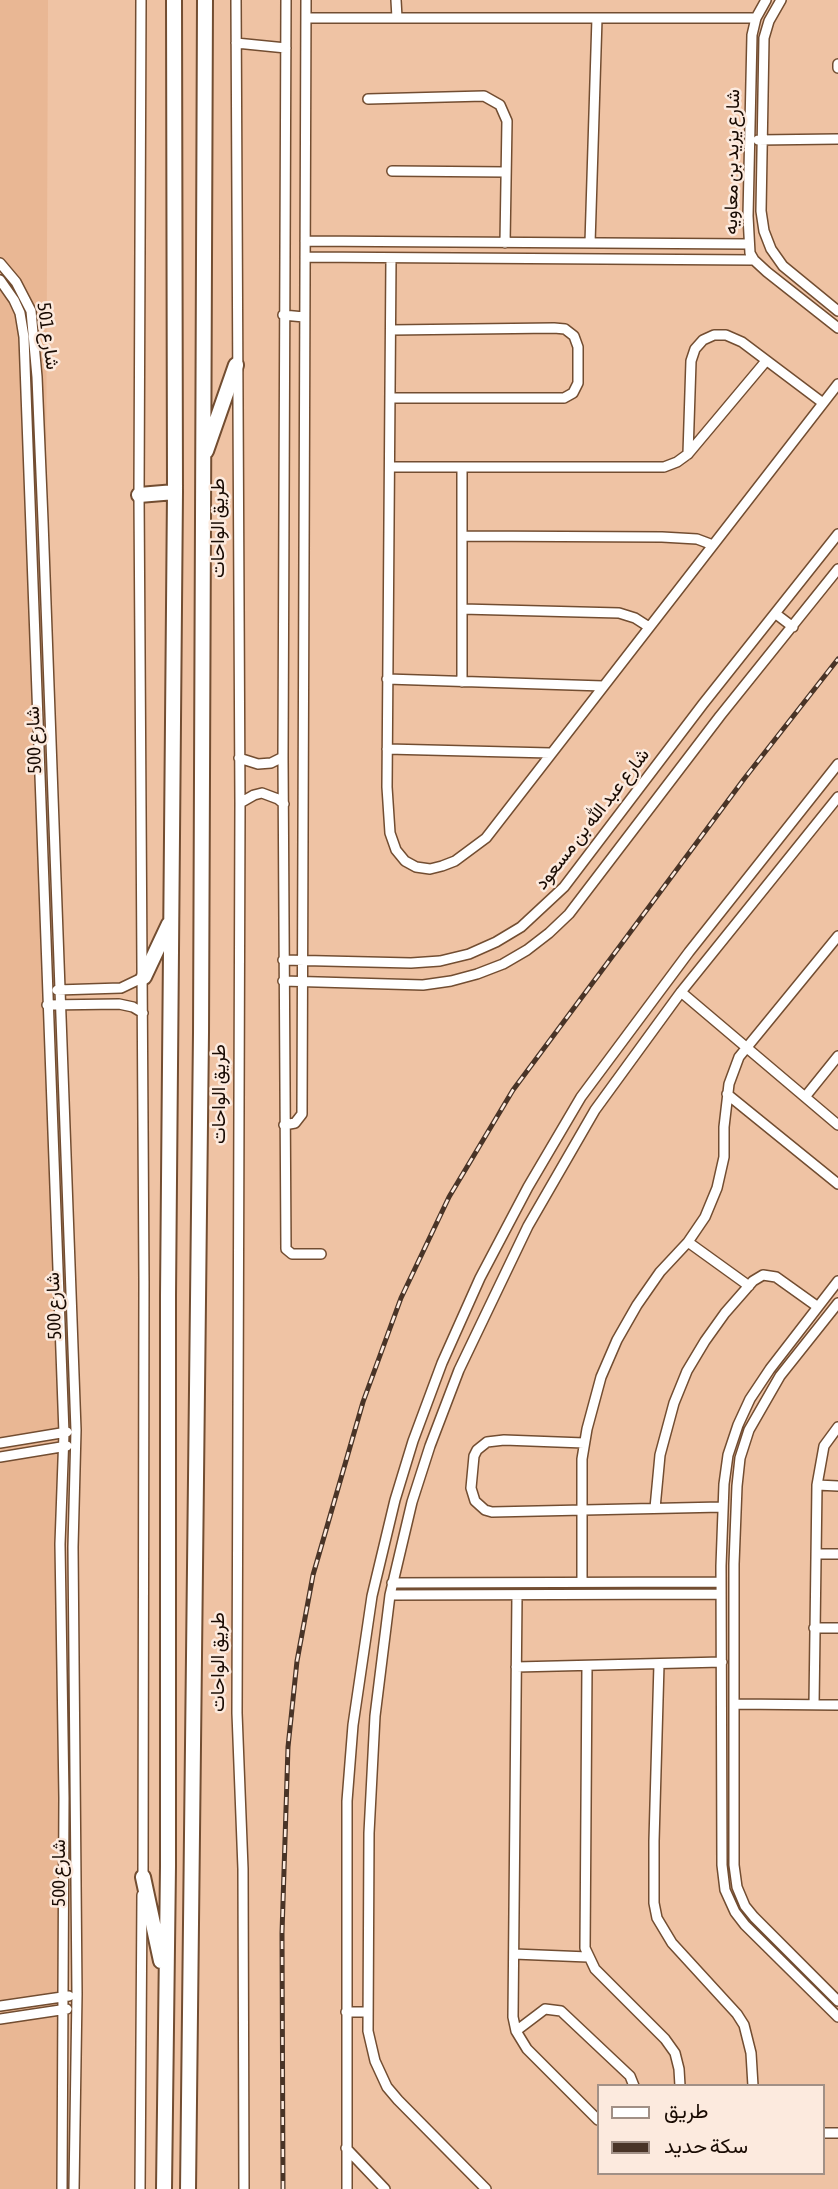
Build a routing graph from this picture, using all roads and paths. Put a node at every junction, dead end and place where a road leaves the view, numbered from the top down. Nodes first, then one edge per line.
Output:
1 (141, 0) edge
2 (174, 0) edge
3 (205, 0) edge
4 (236, 0) edge
5 (286, 0) edge
6 (306, 0) edge
7 (396, 0) edge
8 (766, 0) edge
9 (781, 0) edge
10 (306, 18) junction
11 (397, 18) junction
12 (597, 18) junction
13 (756, 18) junction
14 (236, 43) junction
15 (286, 48) junction
16 (368, 99) dead end
17 (838, 139) edge
18 (750, 140) junction
19 (762, 140) junction
20 (392, 171) dead end
21 (506, 172) junction
22 (304, 241) junction
23 (505, 243) junction
24 (590, 243) junction
25 (749, 244) junction
26 (305, 257) junction
27 (391, 258) junction
28 (754, 260) junction
29 (0, 263) edge
30 (0, 280) edge
31 (818, 295) junction
32 (810, 306) junction
33 (31, 311) junction
34 (838, 311) edge
35 (20, 313) junction
36 (284, 315) junction
37 (304, 317) junction
38 (838, 328) edge
39 (391, 330) junction
40 (766, 361) junction
41 (236, 365) junction
42 (838, 384) edge
43 (390, 398) junction
44 (823, 403) junction
45 (26, 423) junction
46 (38, 423) junction
47 (688, 454) junction
48 (202, 462) junction
49 (390, 467) junction
50 (462, 468) junction
51 (175, 492) junction
52 (139, 495) junction
53 (838, 534) edge
54 (462, 537) junction
55 (713, 545) junction
56 (838, 569) edge
57 (462, 609) junction
58 (34, 610) junction
59 (47, 610) junction
60 (776, 614) junction
61 (649, 627) junction
62 (793, 627) junction
63 (387, 680) junction
64 (462, 682) junction
65 (603, 686) junction
66 (387, 749) junction
67 (550, 753) junction
68 (283, 757) junction
69 (239, 758) junction
70 (838, 764) edge
71 (53, 788) junction
72 (40, 789) junction
73 (838, 797) edge
74 (240, 803) junction
75 (284, 804) junction
76 (55, 860) junction
77 (43, 861) junction
78 (172, 919) junction
79 (838, 936) edge
80 (283, 960) junction
81 (302, 961) junction
82 (144, 977) junction
83 (283, 981) junction
84 (301, 981) junction
85 (47, 990) junction
86 (60, 990) junction
87 (681, 992) junction
88 (47, 1005) junction
89 (61, 1005) junction
90 (143, 1013) junction
91 (622, 1040) junction
92 (747, 1048) junction
93 (637, 1051) junction
94 (838, 1056) edge
95 (51, 1084) junction
96 (64, 1084) junction
97 (727, 1094) junction
98 (805, 1097) junction
99 (284, 1125) junction
100 (838, 1125) edge
101 (838, 1184) edge
102 (688, 1242) junction
103 (321, 1254) dead end
104 (838, 1281) edge
105 (749, 1286) junction
106 (838, 1303) edge
107 (818, 1307) junction
108 (838, 1427) edge
109 (76, 1430) junction
110 (64, 1433) junction
111 (0, 1443) edge
112 (584, 1443) junction
113 (76, 1445) junction
114 (64, 1447) junction
115 (0, 1457) edge
116 (817, 1485) junction
117 (838, 1486) edge
118 (722, 1507) junction
119 (655, 1508) junction
120 (582, 1510) junction
121 (734, 1549) junction
122 (721, 1550) junction
123 (816, 1554) junction
124 (838, 1554) edge
125 (582, 1582) junction
126 (721, 1582) junction
127 (392, 1583) junction
128 (721, 1594) junction
129 (390, 1595) junction
130 (517, 1595) junction
131 (814, 1628) junction
132 (838, 1628) edge
133 (722, 1662) junction
134 (659, 1664) junction
135 (587, 1666) junction
136 (516, 1667) junction
137 (736, 1704) junction
138 (814, 1705) junction
139 (838, 1705) edge
140 (722, 1785) junction
141 (735, 1785) junction
142 (143, 1877) junction
143 (788, 1951) junction
144 (514, 1954) junction
145 (588, 1957) junction
146 (779, 1959) junction
147 (167, 1987) junction
148 (77, 1994) junction
149 (65, 1996) junction
150 (838, 2001) edge
151 (0, 2006) edge
152 (77, 2007) junction
153 (64, 2009) junction
154 (346, 2012) junction
155 (367, 2012) junction
156 (838, 2017) edge
157 (0, 2020) edge
158 (516, 2031) junction
159 (633, 2084) edge
160 (680, 2084) edge
161 (753, 2084) edge
162 (63, 2090) junction
163 (76, 2090) junction
164 (596, 2118) edge
165 (346, 2148) junction
166 (62, 2189) edge
167 (74, 2189) edge
168 (140, 2189) edge
169 (164, 2189) edge
170 (188, 2189) edge
171 (244, 2189) edge
172 (347, 2189) edge
173 (385, 2189) edge
174 (486, 2189) edge

1 - 52 street
2 - 51 highway
3 - 48 highway, طريق الواحات
4 - 14 street, طريق الواحات
5 - 15 street
6 - 10 street
7 - 11 street
8 - 13 street, شارع يزيد بن معاويه
9 - 19 street, شارع يزيد بن معاويه
10 - 11 street
10 - 22 street
11 - 12 street
12 - 13 street
12 - 24 street
13 - 18 street, شارع يزيد بن معاويه
14 - 15 street
14 - 41 street, طريق الواحات
15 - 36 street
16 - 21 street
17 - 19 street
18 - 19 street
18 - 25 street, شارع يزيد بن معاويه
19 - 31 street, شارع يزيد بن معاويه
20 - 21 street
21 - 23 street
22 - 23 street
22 - 26 street
23 - 24 street
24 - 25 street
25 - 28 street, شارع يزيد بن معاويه
26 - 27 street
26 - 37 street
27 - 28 street
27 - 39 street
28 - 32 street, شارع يزيد بن معاويه
29 - 33 street, شارع 501
30 - 35 street, شارع 501
31 - 32 street
31 - 34 street, شارع يزيد بن معاويه
32 - 38 street, شارع يزيد بن معاويه
33 - 35 street
33 - 46 street, شارع 501
35 - 45 street, شارع 501
36 - 37 street
36 - 68 street
37 - 81 street
39 - 43 street
39 - 43 street
40 - 44 street
40 - 47 street
40 - 47 street
41 - 48 highway
41 - 69 street, طريق الواحات
42 - 44 street
43 - 49 street
44 - 55 street
45 - 46 street
45 - 58 street, شارع 500
46 - 59 street, شارع 500
47 - 50 street
48 - 170 highway, طريق الواحات
49 - 50 street
49 - 63 street
50 - 54 street
51 - 52 highway
51 - 78 highway
52 - 82 street
53 - 60 street, شارع عبد الله بن مسعود
54 - 55 street
54 - 57 street
55 - 61 street
56 - 62 street, شارع عبد الله بن مسعود
57 - 61 street
57 - 64 street
58 - 59 street
58 - 72 street, شارع 500
59 - 71 street, شارع 500
60 - 62 street
60 - 81 street, شارع عبد الله بن مسعود
61 - 65 street
62 - 84 street, شارع عبد الله بن مسعود
63 - 64 street
63 - 66 street
64 - 65 street
65 - 67 street
66 - 67 street
66 - 67 street
68 - 69 street
68 - 75 street
69 - 74 street, طريق الواحات
70 - 91 street
71 - 72 street
71 - 76 street, شارع 500
72 - 77 street, شارع 500
73 - 87 street
74 - 75 street
74 - 171 street, طريق الواحات
75 - 80 street
76 - 77 street
76 - 86 street, شارع 500
77 - 85 street, شارع 500
78 - 82 highway
78 - 147 highway
79 - 92 street
80 - 81 street, شارع عبد الله بن مسعود
80 - 83 street
81 - 84 street
82 - 86 street
82 - 90 street
83 - 84 street, شارع عبد الله بن مسعود
83 - 99 street
84 - 99 street
85 - 86 street
85 - 88 street, شارع 500
86 - 89 street, شارع 500
87 - 92 street
87 - 93 street
88 - 89 street
88 - 95 street, شارع 500
89 - 90 street
89 - 96 street, شارع 500
90 - 142 street
91 - 93 street
91 - 154 street
92 - 97 street
92 - 98 street
93 - 127 street
94 - 98 street
95 - 96 street
95 - 110 street, شارع 500
96 - 109 street, شارع 500
97 - 101 street
97 - 102 street
98 - 100 street
99 - 103 street
102 - 105 street
102 - 112 street
104 - 107 street
105 - 107 street
105 - 119 street
106 - 121 street
107 - 118 street
108 - 116 street
109 - 110 street
109 - 113 street, شارع 500
110 - 111 street
110 - 114 street, شارع 500
112 - 120 street
112 - 120 street
113 - 114 street
113 - 148 street, شارع 500
114 - 115 street
114 - 149 street, شارع 500
116 - 117 street
116 - 123 street
118 - 119 street
118 - 122 street
119 - 120 street
120 - 125 street
121 - 122 street
121 - 137 street
122 - 126 street
123 - 124 street
123 - 131 street
125 - 126 street
125 - 127 street
126 - 128 street
127 - 129 street
128 - 130 street
128 - 133 street
129 - 130 street
129 - 155 street
130 - 136 street
131 - 132 street
131 - 138 street
133 - 134 street
133 - 140 street
134 - 135 street
134 - 161 street
135 - 136 street
135 - 145 street
136 - 144 street
137 - 138 street
137 - 141 street
138 - 139 street
140 - 141 street
140 - 146 street
141 - 143 street
142 - 147 highway
142 - 168 street
143 - 146 street
143 - 150 street
144 - 145 street
144 - 158 street
145 - 160 street
146 - 156 street
147 - 169 highway
148 - 149 street
148 - 152 street, شارع 500
149 - 151 street
149 - 153 street, شارع 500
152 - 153 street
152 - 163 street, شارع 500
153 - 157 street
153 - 162 street, شارع 500
154 - 155 street
154 - 165 street
155 - 174 street
158 - 159 street
158 - 164 street
162 - 163 street
162 - 166 street, شارع 500
163 - 167 street, شارع 500
165 - 172 street
165 - 173 street

